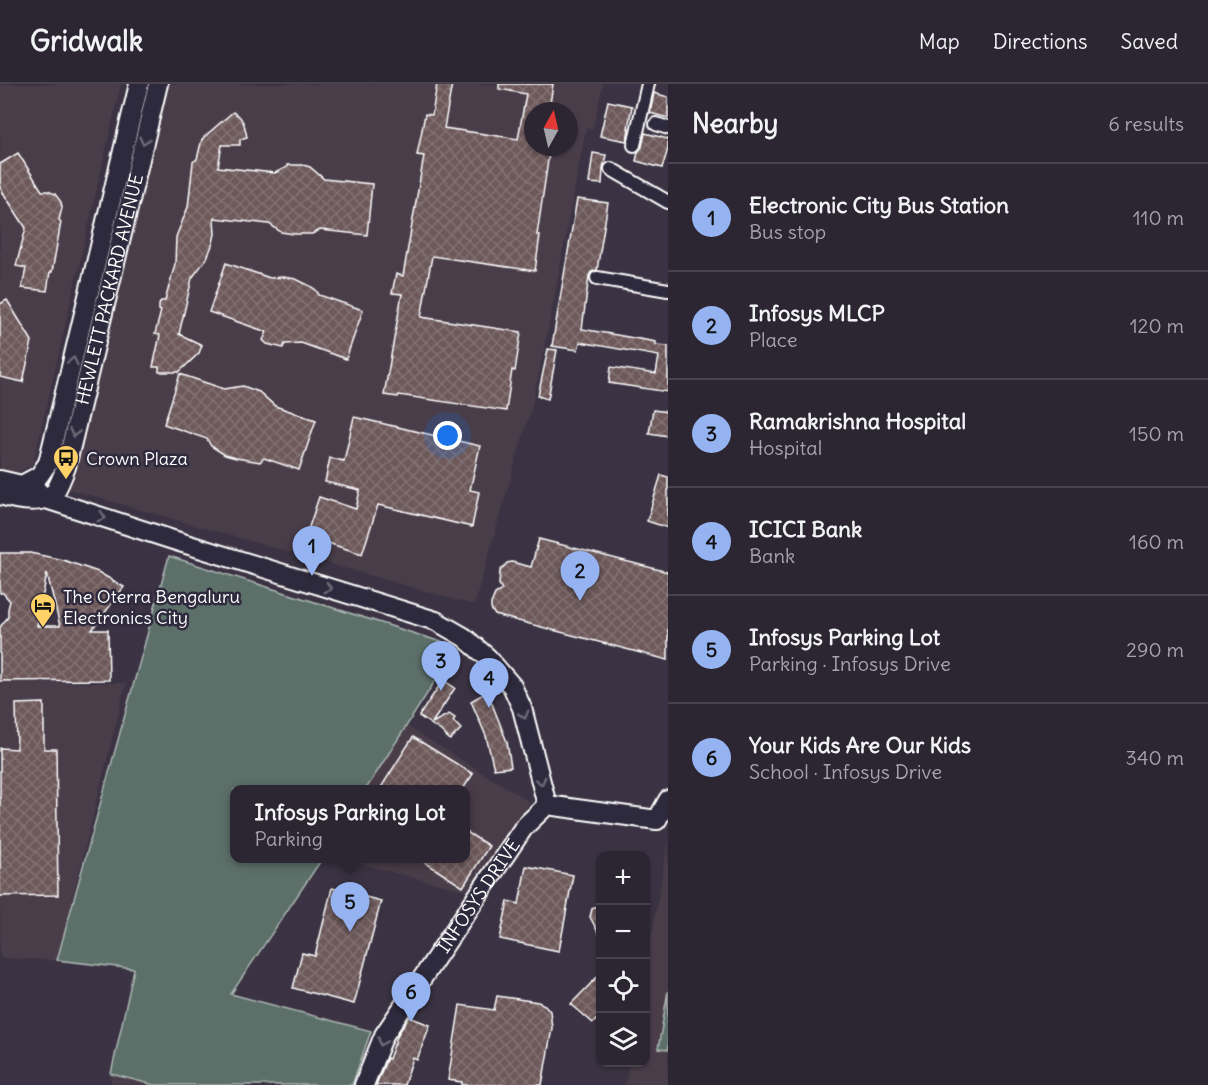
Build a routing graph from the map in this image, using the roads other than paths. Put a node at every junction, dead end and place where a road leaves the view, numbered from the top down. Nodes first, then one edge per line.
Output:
1 (139, 84) edge
2 (158, 84) edge
3 (648, 84) edge
4 (634, 145) dead end
5 (612, 169) dead end
6 (668, 202) edge
7 (597, 278) dead end
8 (668, 290) edge
9 (34, 479) junction
10 (0, 480) edge
11 (0, 495) edge
12 (50, 495) junction
13 (668, 800) edge
14 (548, 806) junction
15 (364, 1085) edge

9 -> 1 street, HEWLETT PACKARD AVENUE
2 -> 12 street, HEWLETT PACKARD AVENUE
3 - 4 street
5 - 6 street
7 - 8 street
9 - 10 street
9 - 12 street
11 - 12 street
12 -> 14 street
13 - 14 street
14 -> 15 street, INFOSYS DRIVE

